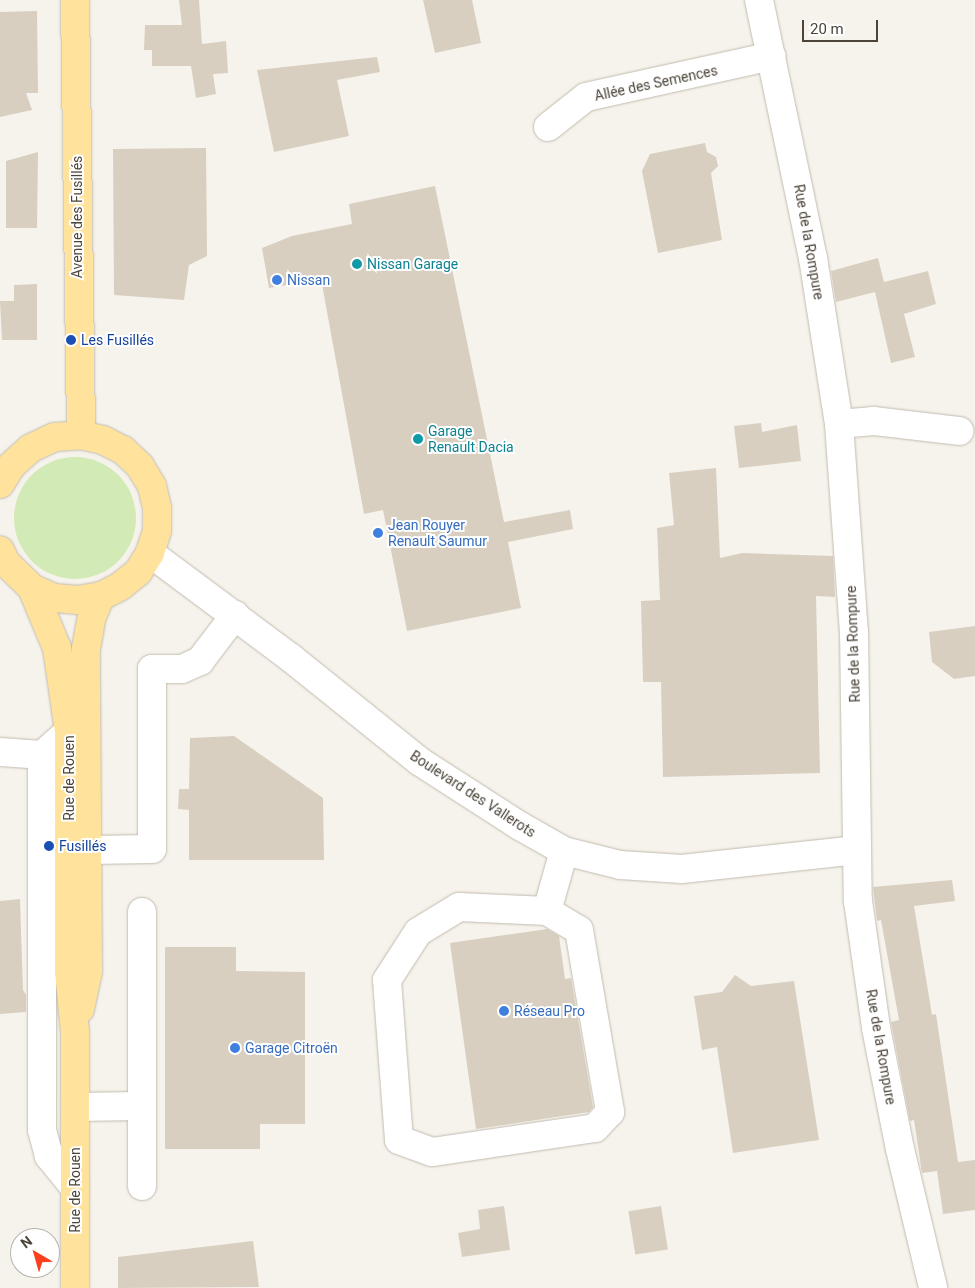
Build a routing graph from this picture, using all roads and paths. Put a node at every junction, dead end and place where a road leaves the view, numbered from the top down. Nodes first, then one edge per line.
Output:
1 (75, 0) edge
2 (759, 0) edge
3 (772, 56) junction
4 (548, 127) dead end
5 (840, 424) junction
6 (959, 431) dead end
7 (81, 435) junction
8 (4, 469) edge
9 (0, 550) edge
10 (150, 553) junction
11 (32, 588) junction
12 (101, 596) junction
13 (235, 616) junction
14 (69, 731) junction
15 (1, 753) edge
16 (42, 755) junction
17 (79, 846) junction
18 (564, 850) junction
19 (857, 850) junction
20 (547, 911) junction
21 (142, 912) dead end
22 (142, 1106) junction
23 (75, 1107) junction
24 (142, 1186) dead end
25 (75, 1188) junction
26 (75, 1288) edge
27 (933, 1288) edge

1 - 7 main road, Avenue des Fusillés
2 - 3 street, Rue de la Rompure
3 - 4 street, Allée des Semences
3 - 5 street, Rue de la Rompure
5 - 6 street
5 - 19 street, Rue de la Rompure
7 - 8 main road
7 - 10 main road
9 - 11 main road
10 - 12 main road
10 - 13 street, Boulevard des Vallerots
11 - 12 main road
11 - 14 main road, Rue de Rouen
12 - 17 main road, Rue de Rouen
13 - 17 street
13 - 18 street, Boulevard des Vallerots
14 - 16 street
14 - 17 main road, Rue de Rouen
15 - 16 street
16 - 25 street
17 - 23 main road, Rue de Rouen
18 - 19 street, Boulevard des Vallerots
18 - 20 street
19 - 27 street, Rue de la Rompure
20 - 20 street
21 - 22 street
22 - 23 street
22 - 24 street
23 - 25 main road, Rue de Rouen
25 - 26 main road, Rue de Rouen

